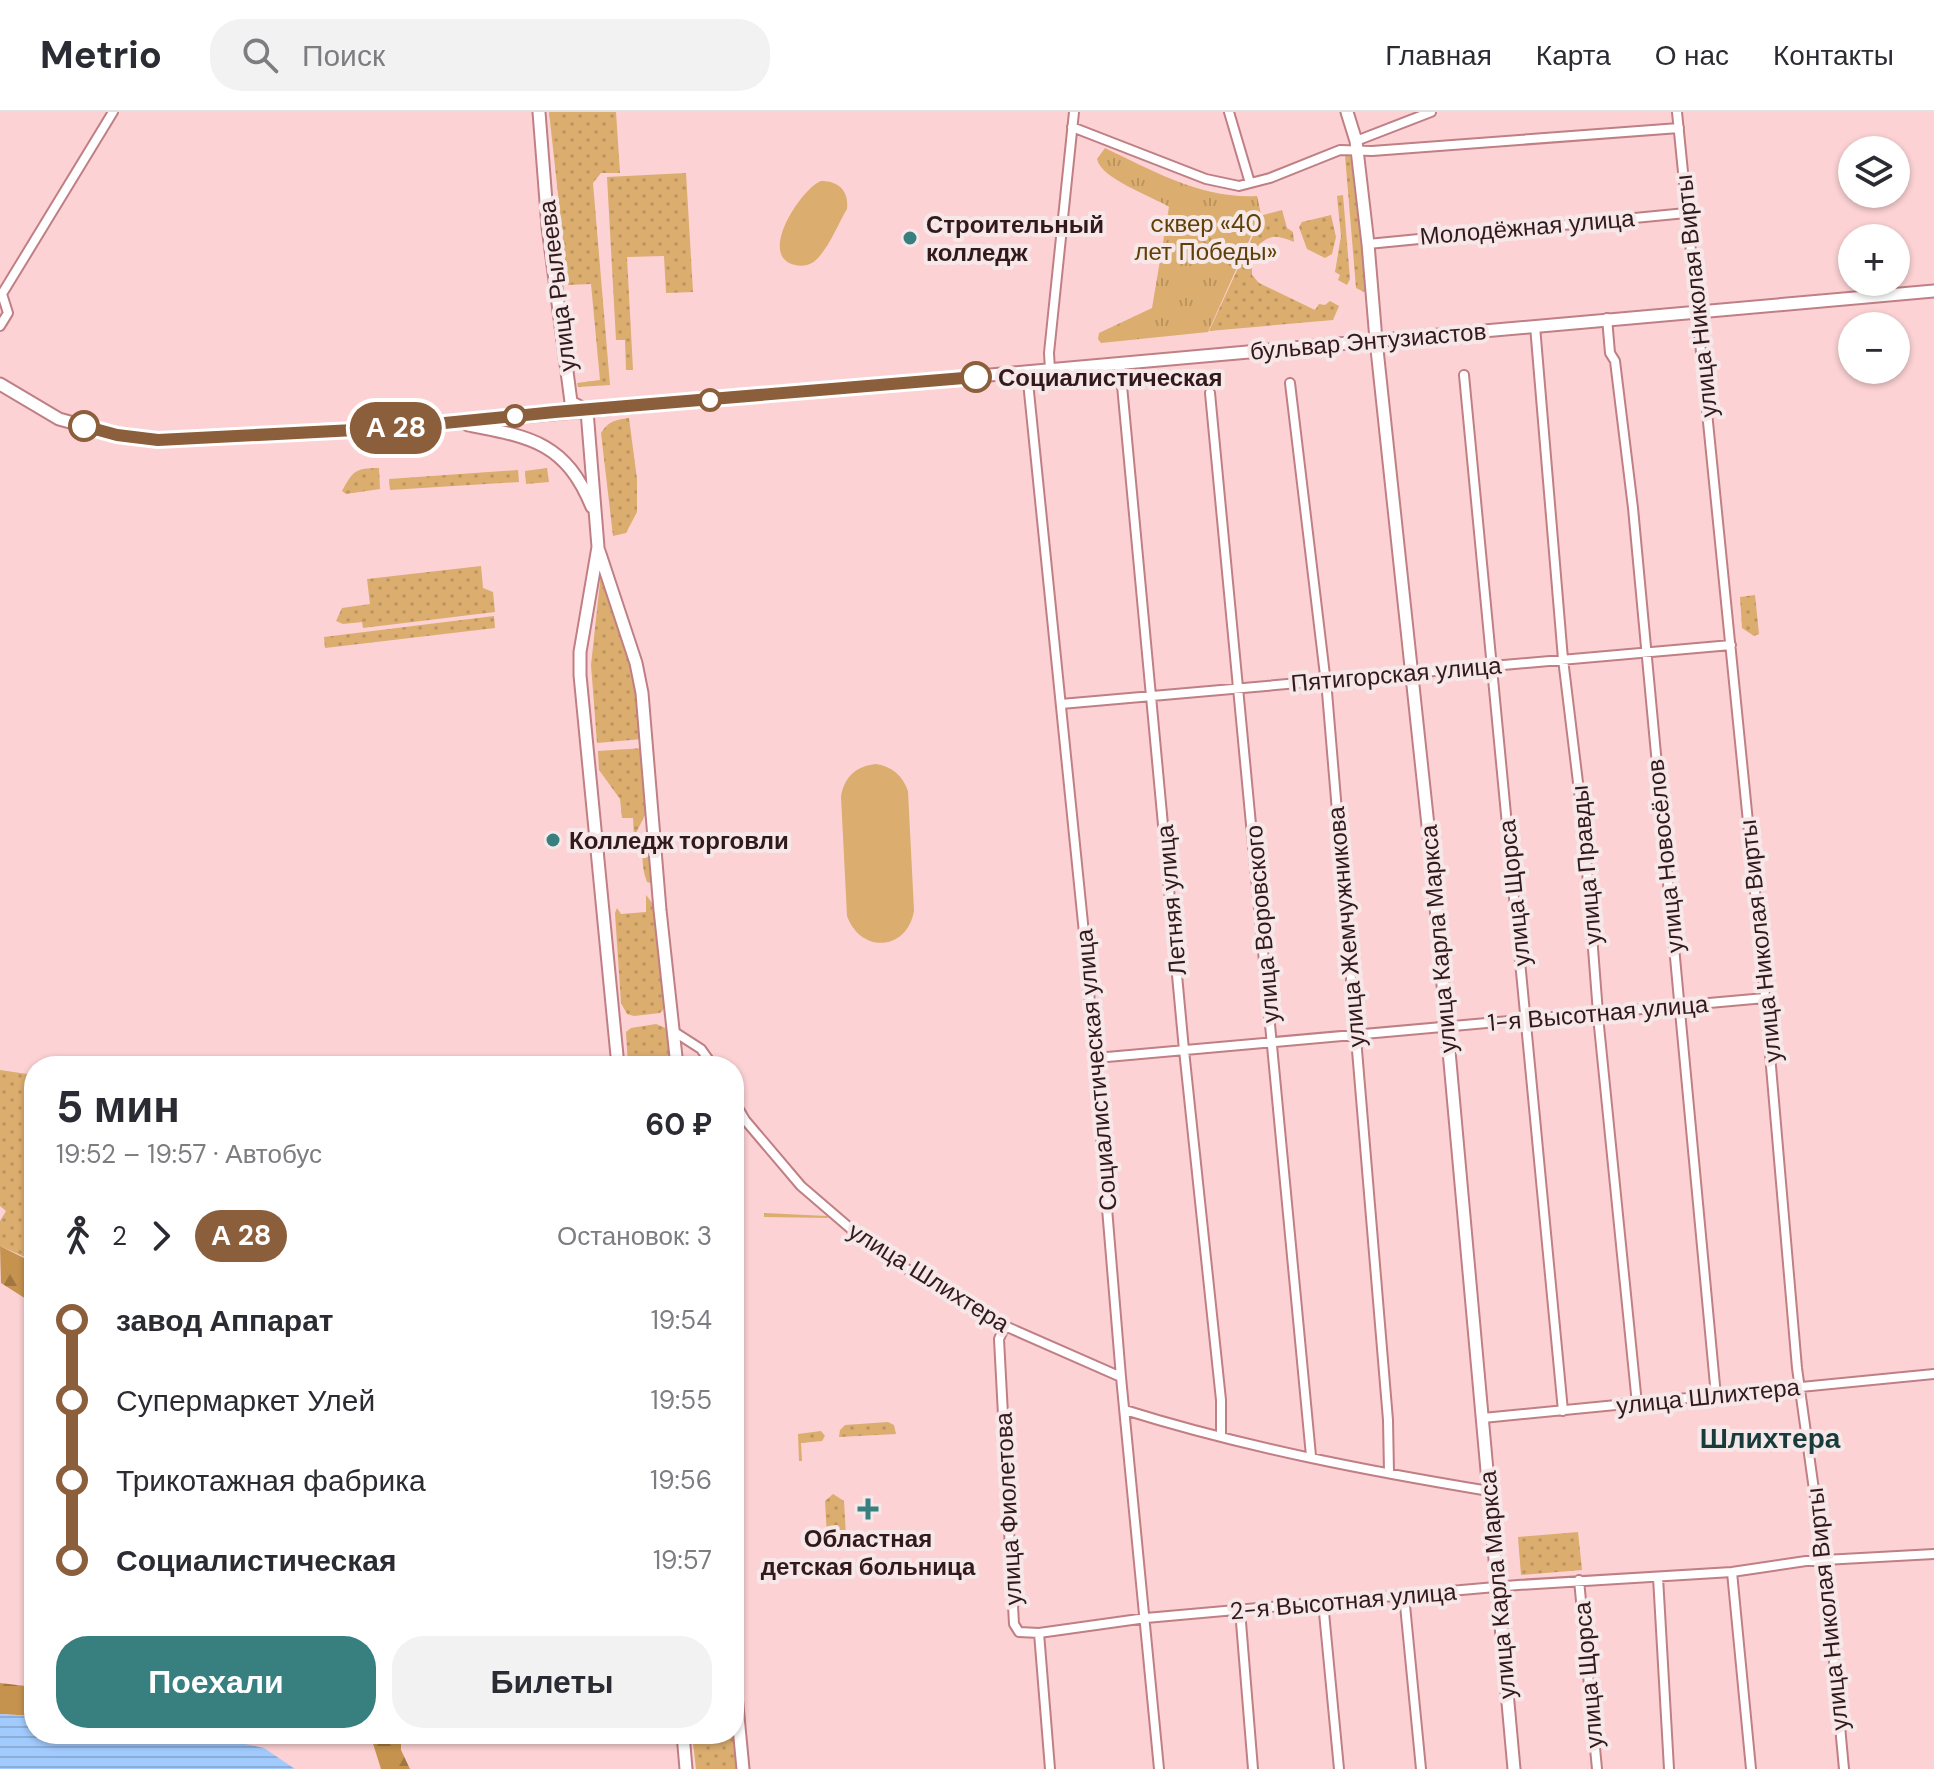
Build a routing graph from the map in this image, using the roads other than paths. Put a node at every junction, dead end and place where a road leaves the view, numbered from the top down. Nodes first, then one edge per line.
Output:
1 (113, 112) edge
2 (539, 112) edge
3 (1074, 112) edge
4 (1229, 112) edge
5 (1347, 112) edge
6 (1431, 112) edge
7 (1677, 112) edge
8 (1072, 127) junction
9 (1679, 128) junction
10 (1357, 145) junction
11 (1250, 183) junction
12 (1686, 213) junction
13 (1368, 244) junction
14 (1934, 291) edge
15 (1696, 310) junction
16 (1607, 318) junction
17 (0, 326) edge
18 (1535, 326) junction
19 (1376, 340) junction
20 (1120, 364) junction
21 (1050, 370) junction
22 (1027, 372) junction
23 (1464, 375) dead end
24 (1290, 383) dead end
25 (0, 384) edge
26 (1210, 393) dead end
27 (587, 411) junction
28 (455, 422) junction
29 (596, 519) junction
30 (598, 547) junction
31 (1731, 645) junction
32 (1645, 652) junction
33 (1563, 659) junction
34 (1490, 665) junction
35 (1411, 672) junction
36 (1326, 680) junction
37 (1240, 688) junction
38 (1152, 696) junction
39 (1061, 704) junction
40 (1765, 998) junction
41 (1679, 1006) junction
42 (1599, 1013) junction
43 (1526, 1020) junction
44 (1446, 1027) junction
45 (673, 1031) junction
46 (1354, 1035) junction
47 (1273, 1042) junction
48 (1184, 1050) junction
49 (617, 1056) edge
50 (676, 1056) edge
51 (706, 1056) edge
52 (1096, 1058) junction
53 (744, 1115) edge
54 (1005, 1326) junction
55 (1934, 1374) edge
56 (1121, 1377) junction
57 (1801, 1387) junction
58 (1716, 1396) junction
59 (1637, 1404) junction
60 (1125, 1410) junction
61 (1563, 1411) junction
62 (1483, 1418) junction
63 (1221, 1436) junction
64 (1311, 1456) junction
65 (1389, 1472) junction
66 (1489, 1491) junction
67 (1934, 1554) edge
68 (1823, 1561) junction
69 (1732, 1572) junction
70 (1658, 1577) junction
71 (1579, 1580) junction
72 (1497, 1587) junction
73 (1404, 1595) junction
74 (1323, 1602) junction
75 (1240, 1610) junction
76 (1146, 1618) junction
77 (1039, 1633) junction
78 (684, 1744) edge
79 (741, 1744) edge
80 (686, 1769) edge
81 (743, 1769) edge
82 (1050, 1769) edge
83 (1159, 1769) edge
84 (1253, 1769) edge
85 (1339, 1769) edge
86 (1421, 1769) edge
87 (1514, 1769) edge
88 (1597, 1769) edge
89 (1669, 1769) edge
90 (1751, 1769) edge
91 (1844, 1769) edge

1 - 17 street
2 - 27 main road, улица Рылеева
3 - 8 street
4 - 11 street
5 - 10 main road, улица Карла Маркса
6 - 10 street
7 - 9 street, улица Николая Вирты
8 - 11 street
8 - 21 street
9 - 10 street
9 - 12 street, улица Николая Вирты
10 - 11 street
10 - 13 main road, улица Карла Маркса
12 - 13 street, Молодёжная улица
12 - 15 street, улица Николая Вирты
13 - 19 main road, улица Карла Маркса
14 - 15 main road, бульвар Энтузиастов
15 - 16 main road, бульвар Энтузиастов
15 - 31 street, улица Николая Вирты
16 - 18 main road, бульвар Энтузиастов
16 - 32 street, улица Новосёлов
18 - 19 main road, бульвар Энтузиастов
18 - 33 street, улица Правды
19 - 20 main road, бульвар Энтузиастов
19 - 35 main road, улица Карла Маркса
20 - 21 main road, бульвар Энтузиастов
20 - 38 street, Летняя улица
21 - 22 main road, бульвар Энтузиастов
22 - 27 main road, бульвар Энтузиастов
22 - 39 street, Социалистическая улица
23 - 34 street, улица Щорса
24 - 36 street, улица Жемчужникова
25 - 28 main road, бульвар Энтузиастов
26 - 37 street, улица Воровского
27 - 28 main road, бульвар Энтузиастов
27 - 29 main road, улица Рылеева
28 - 29 main road
29 - 30 main road, улица Рылеева
30 - 45 main road, улица Рылеева
30 - 49 main road, улица Рылеева
31 - 32 street, Пятигорская улица
31 - 40 street, улица Николая Вирты
32 - 33 street, Пятигорская улица
32 - 41 street, улица Новосёлов
33 - 34 street, Пятигорская улица
33 - 42 street, улица Правды
34 - 35 street, Пятигорская улица
34 - 43 street, улица Щорса
35 - 36 street, Пятигорская улица
35 - 44 main road, улица Карла Маркса
36 - 37 street, Пятигорская улица
36 - 46 street, улица Жемчужникова
37 - 38 street, Пятигорская улица
37 - 47 street, улица Воровского
38 - 39 street, Пятигорская улица
38 - 48 street, Летняя улица
39 - 52 street, Социалистическая улица
40 - 41 street, 1-я Высотная улица
40 - 57 street, улица Николая Вирты
41 - 42 street, 1-я Высотная улица
41 - 58 street, улица Новосёлов
42 - 43 street, 1-я Высотная улица
42 - 59 street, улица Правды
43 - 44 street, 1-я Высотная улица
43 - 61 street, улица Щорса
44 - 46 street, 1-я Высотная улица
44 - 62 main road, улица Карла Маркса
45 - 50 main road, улица Рылеева
45 - 51 street
46 - 47 street, 1-я Высотная улица
46 - 65 street, улица Жемчужникова
47 - 48 street, 1-я Высотная улица
47 - 64 street, улица Воровского
48 - 52 street, 1-я Высотная улица
48 - 63 street, Летняя улица
52 - 56 street, Социалистическая улица
53 - 54 street, улица Шлихтера
54 - 56 street, улица Шлихтера
54 - 77 street, улица Фиолетова
55 - 57 street, улица Шлихтера
56 - 60 street, Социалистическая улица
57 - 58 street, улица Шлихтера
57 - 68 street, улица Николая Вирты
58 - 59 street, улица Шлихтера
59 - 61 street, улица Шлихтера
60 - 63 street
60 - 76 street, Социалистическая улица
61 - 62 street, улица Шлихтера
62 - 66 main road, улица Карла Маркса
63 - 64 street
64 - 65 street
65 - 66 street
66 - 72 main road, улица Карла Маркса
67 - 68 street, 2-я Высотная улица
68 - 69 street, 2-я Высотная улица
68 - 91 street, улица Николая Вирты
69 - 70 street, 2-я Высотная улица
69 - 90 street
70 - 71 street, 2-я Высотная улица
70 - 89 street
71 - 72 street, 2-я Высотная улица
71 - 88 street, улица Щорса
72 - 73 street, 2-я Высотная улица
72 - 87 main road, улица Карла Маркса
73 - 74 street, 2-я Высотная улица
73 - 86 street
74 - 75 street, 2-я Высотная улица
74 - 85 street
75 - 76 street, 2-я Высотная улица
75 - 84 street
76 - 77 street, 2-я Высотная улица
76 - 83 street, Социалистическая улица
77 - 82 street, улица Фиолетова
78 - 80 main road
79 - 81 main road

